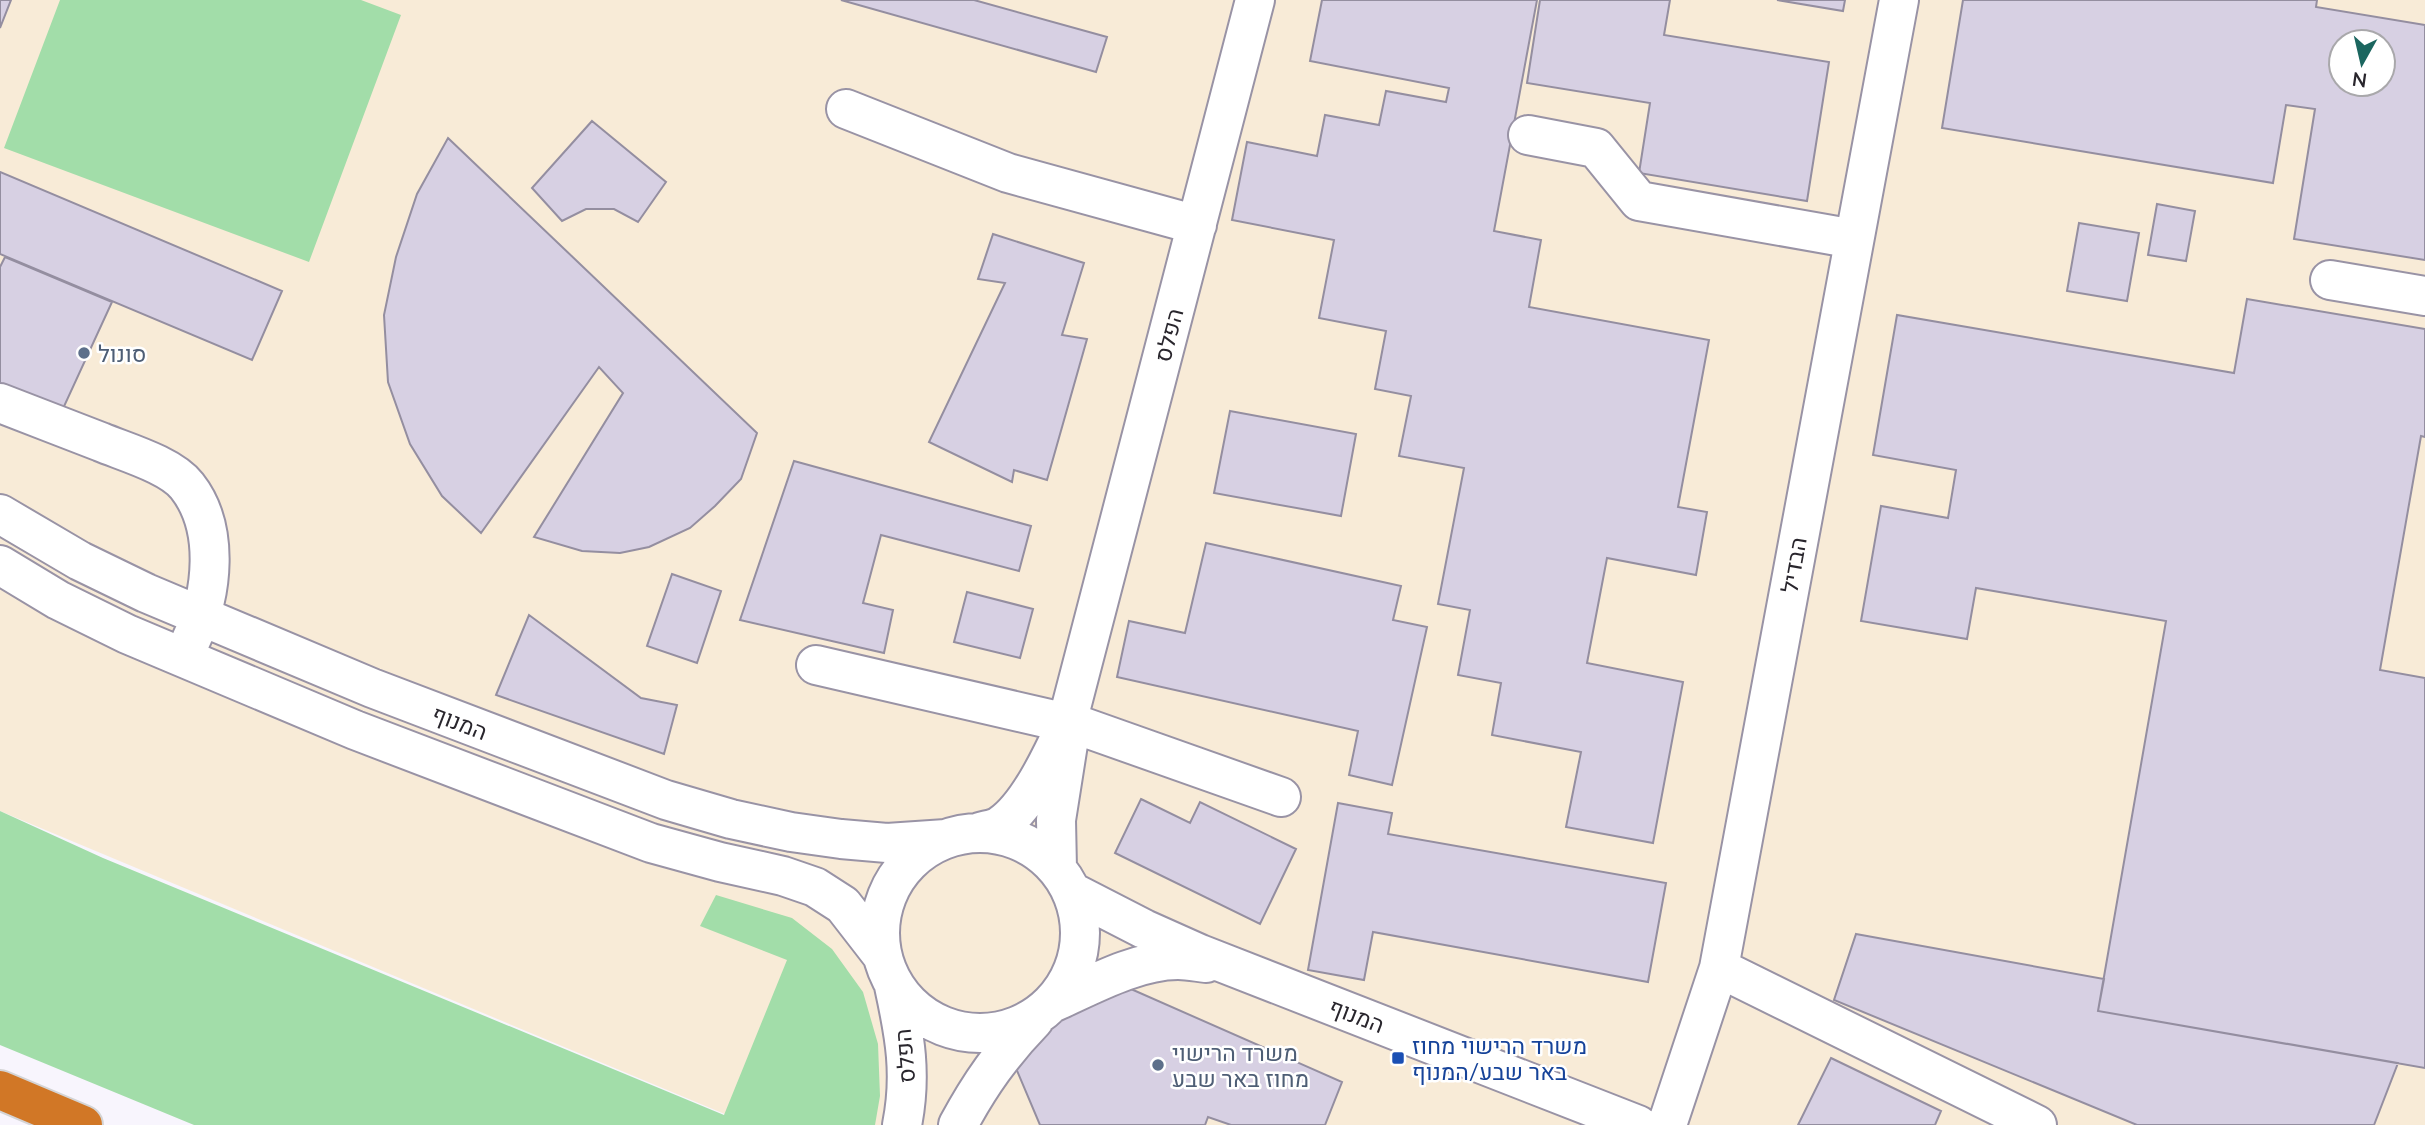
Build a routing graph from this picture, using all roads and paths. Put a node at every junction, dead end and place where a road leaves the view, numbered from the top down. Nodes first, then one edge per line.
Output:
1 (1254, 0) edge
2 (1899, 0) edge
3 (846, 109) dead end
4 (1528, 135) dead end
5 (1197, 225) junction
6 (1854, 239) junction
7 (2330, 280) dead end
8 (2425, 296) edge
9 (0, 403) edge
10 (0, 514) edge
11 (0, 565) edge
12 (202, 617) junction
13 (182, 657) junction
14 (816, 665) dead end
15 (1070, 723) junction
16 (1281, 797) dead end
17 (963, 835) junction
18 (1064, 880) junction
19 (1232, 966) junction
20 (1719, 968) junction
21 (888, 970) junction
22 (1046, 1009) junction
23 (0, 1090) edge
24 (1617, 1121) edge
25 (83, 1125) edge
26 (902, 1125) edge
27 (958, 1125) edge
28 (1667, 1125) edge
29 (2037, 1125) edge

1 - 5 street, הפלס
2 - 6 street, הבדיל
3 - 5 street
4 - 6 street
5 - 15 street, הפלס
6 - 20 street, הבדיל
7 - 8 street
9 - 12 street
10 - 12 street, המנוף
11 - 13 street, המנוף
12 - 13 street
12 - 17 street, המנוף
13 - 21 street, המנוף
14 - 15 street
15 - 16 street
15 - 17 street, הפלס
15 - 18 street, הפלס
17 - 18 street
17 - 21 street
18 - 19 street, המנוף
18 - 22 street
19 - 22 street, המנוף
19 - 24 street, המנוף
20 - 28 street, הבדיל
20 - 29 street
21 - 22 street
21 - 26 street, הפלס
22 - 27 street
23 - 25 highway

